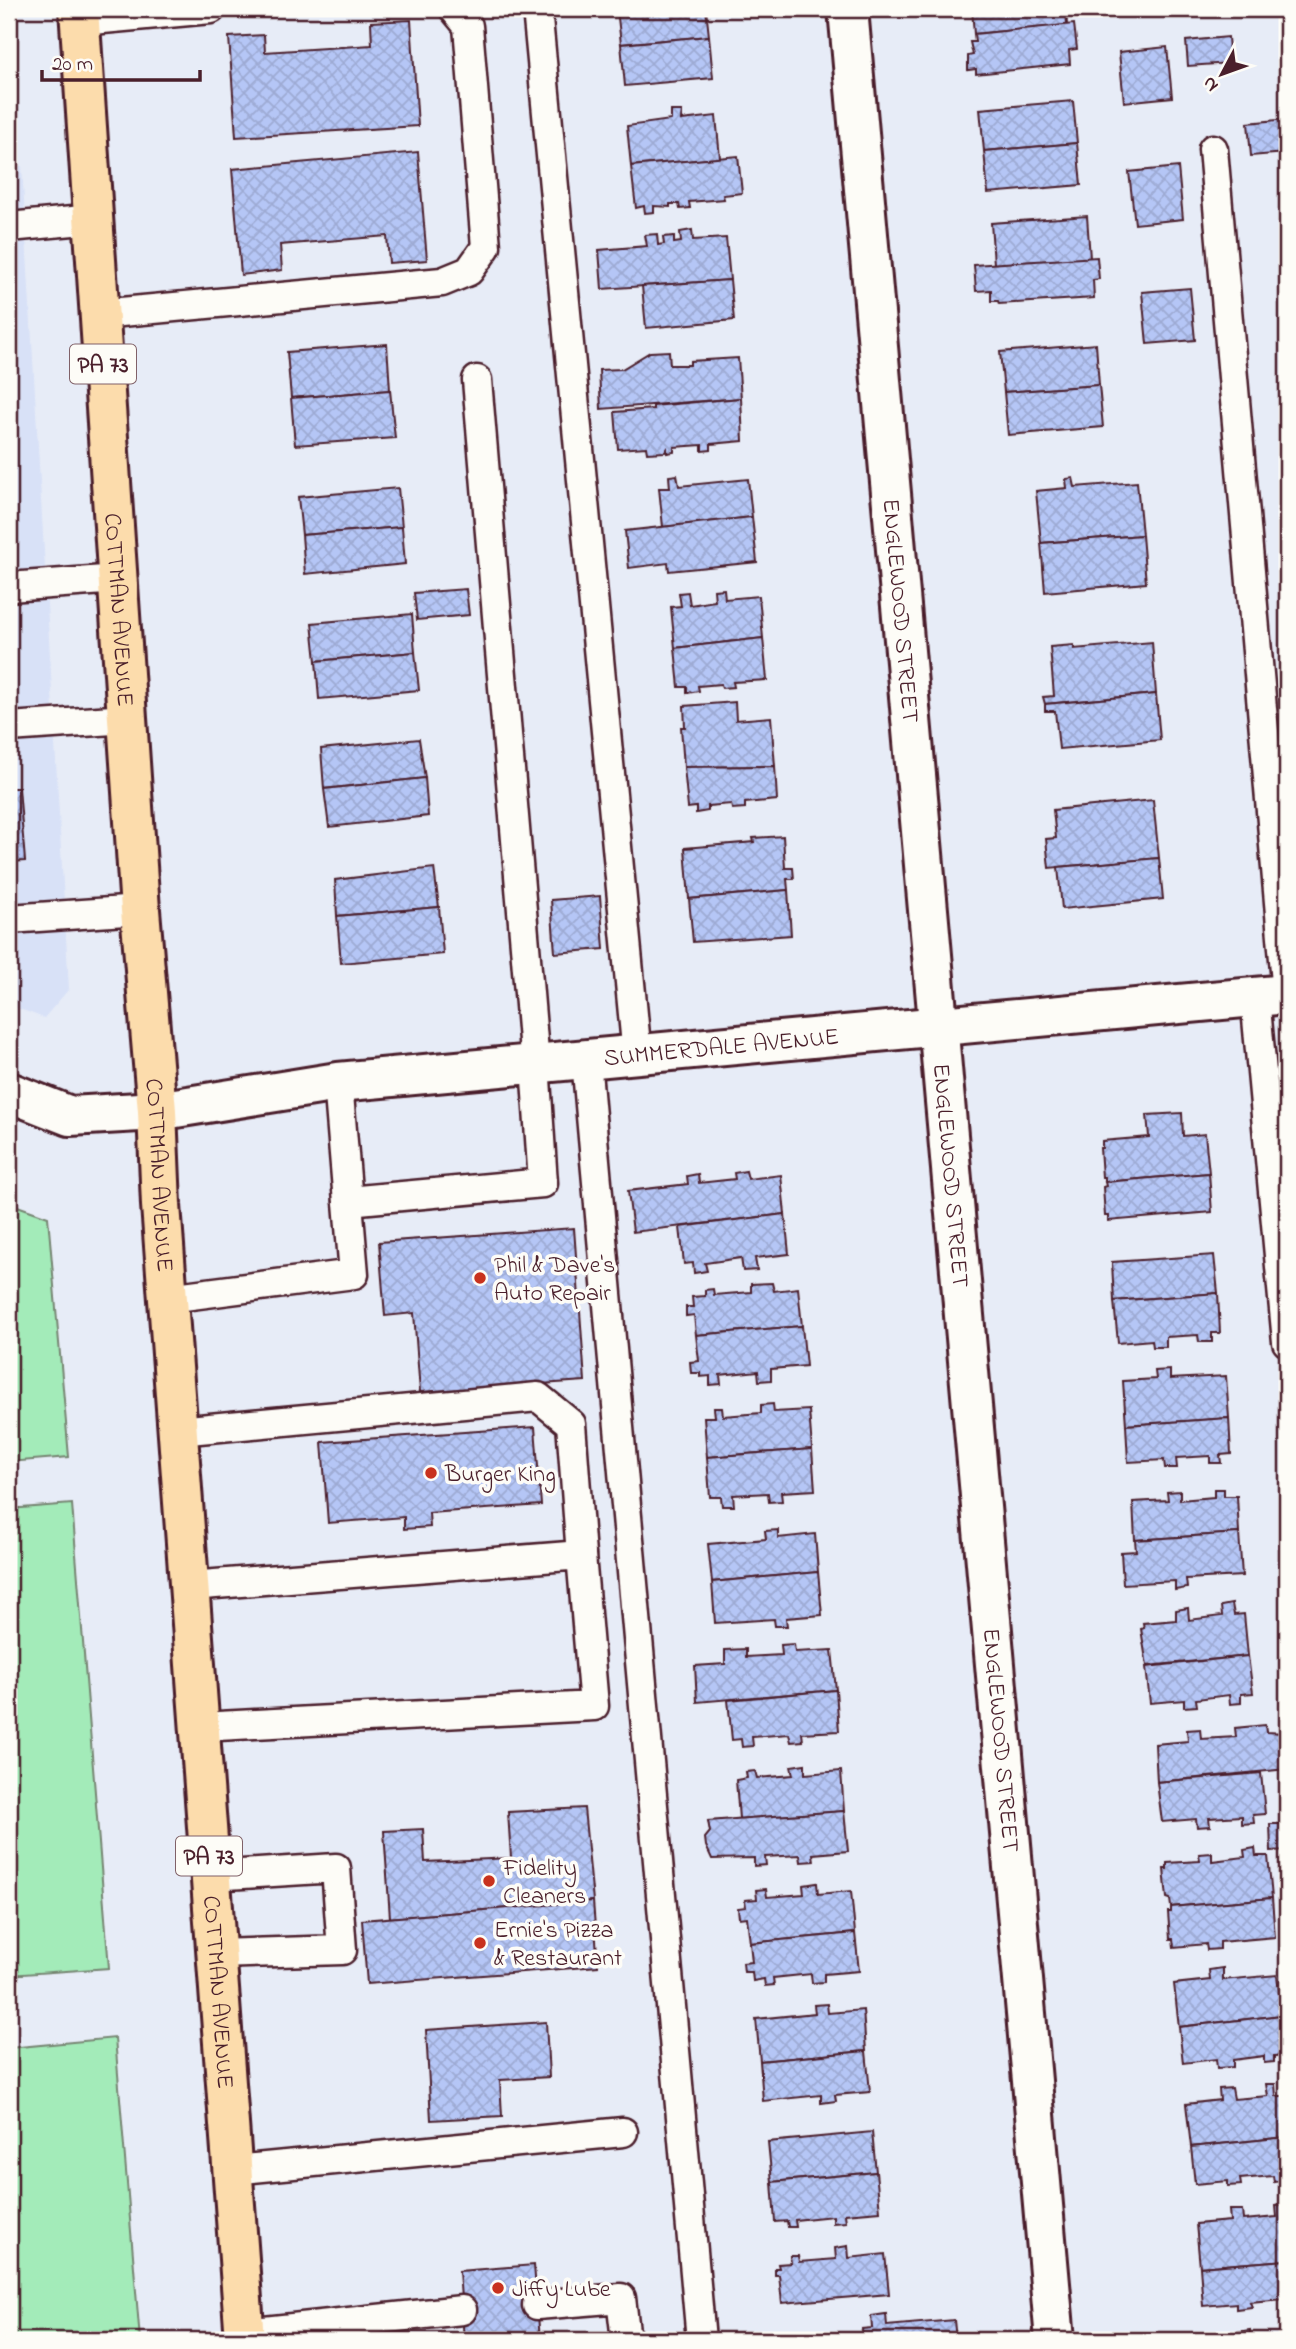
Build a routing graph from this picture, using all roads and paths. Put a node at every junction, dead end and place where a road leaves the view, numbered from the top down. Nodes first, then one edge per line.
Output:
1 (211, 9) edge
2 (454, 9) edge
3 (537, 9) edge
4 (848, 9) edge
5 (80, 15) edge
6 (1213, 149) dead end
7 (94, 219) junction
8 (9, 227) edge
9 (100, 314) junction
10 (477, 380) dead end
11 (118, 579) junction
12 (9, 587) edge
13 (128, 719) junction
14 (9, 727) edge
15 (141, 910) junction
16 (9, 919) edge
17 (1276, 995) edge
18 (938, 1027) junction
19 (637, 1056) junction
20 (586, 1060) junction
21 (535, 1065) junction
22 (338, 1082) junction
23 (9, 1092) edge
24 (157, 1111) junction
25 (348, 1201) junction
26 (168, 1298) junction
27 (1287, 1342) edge
28 (178, 1431) junction
29 (581, 1555) junction
30 (190, 1586) junction
31 (200, 1727) junction
32 (211, 1876) junction
33 (217, 1954) junction
34 (623, 2133) dead end
35 (233, 2170) junction
36 (537, 2305) dead end
37 (461, 2310) dead end
38 (416, 2327) edge
39 (245, 2336) edge
40 (626, 2340) edge
41 (701, 2340) edge
42 (1055, 2340) edge

1 - 5 lane
2 - 9 lane
3 - 19 lane
4 - 18 street, ENGLEWOOD STREET
5 - 7 main road, COTTMAN AVENUE / PA 73
6 - 17 lane
7 - 8 lane
7 - 9 main road, COTTMAN AVENUE / PA 73
9 - 11 main road, COTTMAN AVENUE / PA 73
10 - 21 lane
11 - 12 lane
11 - 13 main road, COTTMAN AVENUE / PA 73
13 - 14 lane
13 - 15 main road, COTTMAN AVENUE / PA 73
15 - 16 lane
15 - 24 main road, COTTMAN AVENUE / PA 73
17 - 18 street, SUMMERDALE AVENUE
17 - 27 lane
18 - 19 street, SUMMERDALE AVENUE
18 - 42 street, ENGLEWOOD STREET
19 - 20 street, SUMMERDALE AVENUE
20 - 21 street, SUMMERDALE AVENUE
20 - 41 lane
21 - 22 street, SUMMERDALE AVENUE
21 - 25 lane
22 - 24 street, SUMMERDALE AVENUE
22 - 25 lane
23 - 24 street, SUMMERDALE AVENUE
24 - 26 main road, COTTMAN AVENUE / PA 73
25 - 26 lane
26 - 28 main road, COTTMAN AVENUE / PA 73
28 - 29 lane
28 - 30 main road, COTTMAN AVENUE / PA 73
29 - 30 lane
29 - 31 lane
30 - 31 main road, COTTMAN AVENUE / PA 73
31 - 32 main road, COTTMAN AVENUE / PA 73
32 - 33 main road, COTTMAN AVENUE / PA 73
32 - 33 lane
33 - 35 main road, COTTMAN AVENUE / PA 73
34 - 35 lane
35 - 39 main road, COTTMAN AVENUE / PA 73
36 - 40 lane
37 - 38 lane
38 - 39 lane

